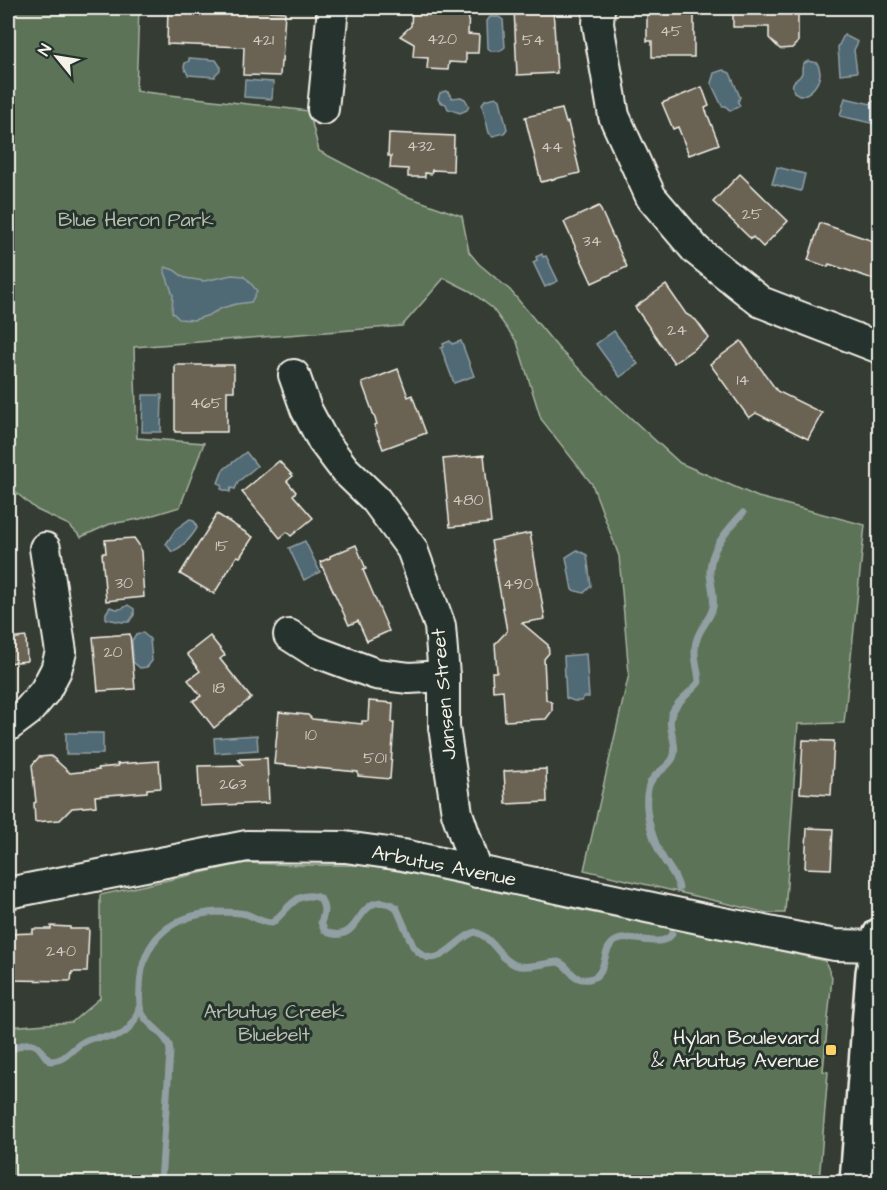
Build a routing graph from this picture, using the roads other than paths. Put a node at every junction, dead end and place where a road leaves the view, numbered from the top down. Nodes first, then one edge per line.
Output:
1 (333, 8) edge
2 (599, 8) edge
3 (323, 109) dead end
4 (879, 348) edge
5 (294, 375) dead end
6 (45, 548) dead end
7 (289, 635) dead end
8 (444, 676) junction
9 (8, 726) edge
10 (477, 872) junction
11 (8, 893) edge
12 (879, 942) edge
13 (857, 1182) edge

1 - 3 street
2 - 4 street
5 - 8 street, Jansen Street
6 - 9 street
7 - 8 street
8 - 10 street, Jansen Street
10 - 11 street, Arbutus Avenue
10 - 12 street, Arbutus Avenue
12 - 13 main road

